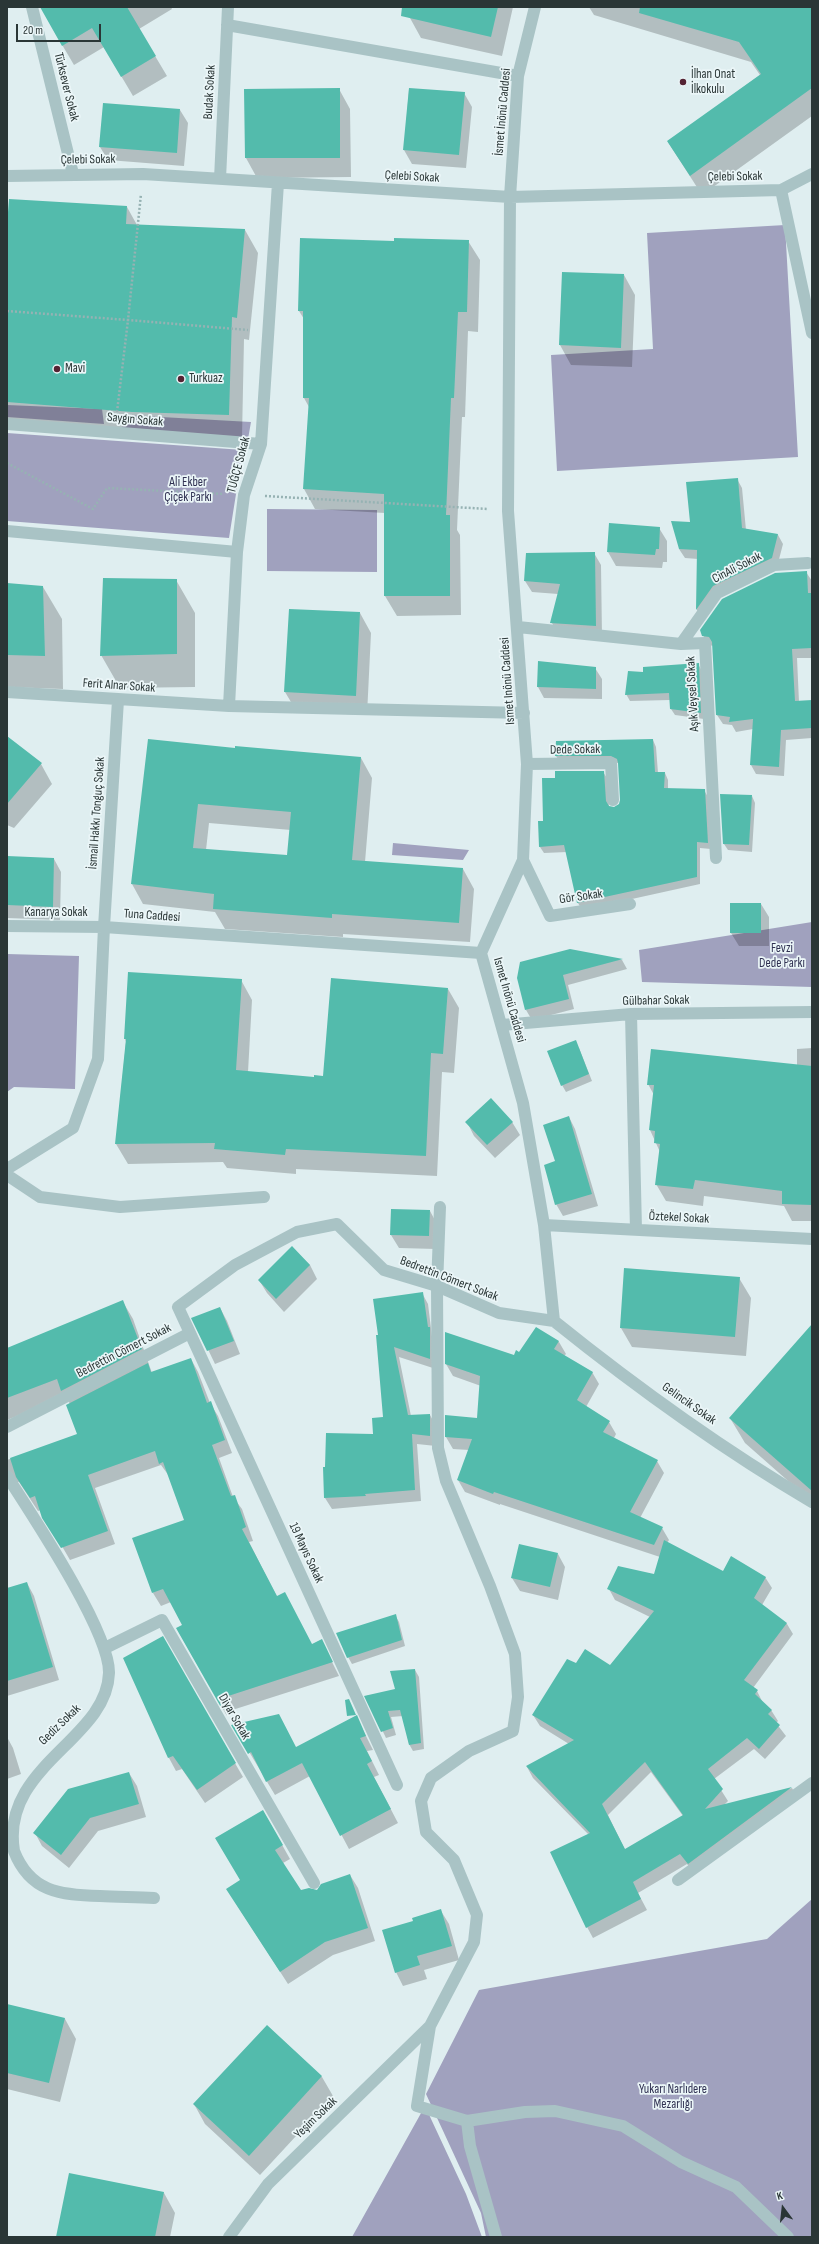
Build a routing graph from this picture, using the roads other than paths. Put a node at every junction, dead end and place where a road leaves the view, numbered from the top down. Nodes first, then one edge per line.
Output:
1 (32, 7) edge
2 (228, 7) edge
3 (535, 7) edge
4 (227, 25) junction
5 (518, 76) junction
6 (73, 174) junction
7 (812, 174) edge
8 (7, 176) edge
9 (220, 179) junction
10 (278, 183) junction
11 (781, 190) junction
12 (510, 197) junction
13 (812, 333) edge
14 (7, 424) edge
15 (261, 444) junction
16 (508, 511) joint
17 (7, 531) edge
18 (237, 552) junction
19 (808, 563) dead end
20 (518, 627) junction
21 (681, 644) junction
22 (7, 692) edge
23 (118, 700) junction
24 (229, 706) junction
25 (524, 713) junction
26 (527, 764) junction
27 (613, 800) dead end
28 (716, 858) dead end
29 (523, 860) junction
30 (630, 904) dead end
31 (7, 926) edge
32 (104, 927) junction
33 (480, 953) junction
34 (812, 1012) edge
35 (631, 1014) junction
36 (502, 1025) junction
37 (7, 1169) edge
38 (7, 1175) edge
39 (264, 1197) dead end
40 (440, 1207) dead end
41 (544, 1225) junction
42 (636, 1230) junction
43 (812, 1239) edge
44 (437, 1286) junction
45 (554, 1321) junction
46 (190, 1333) junction
47 (7, 1427) edge
48 (7, 1476) edge
49 (812, 1502) edge
50 (105, 1648) junction
51 (812, 1783) edge
52 (397, 1784) dead end
53 (678, 1880) dead end
54 (314, 1883) dead end
55 (154, 1898) dead end
56 (430, 2026) junction
57 (467, 2121) junction
58 (229, 2237) edge
59 (496, 2237) edge
60 (788, 2237) edge

1 - 6 street, Türksever Sokak
2 - 4 street, Budak Sokak
3 - 5 street, İsmet İnönü Caddesi
4 - 5 street
4 - 9 street, Budak Sokak
5 - 12 street, İsmet İnönü Caddesi
6 - 8 street, Çelebi Sokak
6 - 9 street, Çelebi Sokak
7 - 11 street, Çelebi Sokak
9 - 10 street, Çelebi Sokak
10 - 12 street, Çelebi Sokak
10 - 15 street, TUĞÇE Sokak
11 - 12 street, Çelebi Sokak
11 - 13 street
12 - 16 street, İsmet İnönü Caddesi
14 - 15 street, Saygın Sokak
15 - 18 street, TUĞÇE Sokak
16 - 20 street, Ismet Inönü Caddesi
17 - 18 street
18 - 24 street, TUĞÇE Sokak
19 - 21 street, CinAli Sokak
20 - 21 street, Aşık Veysel Sokak
20 - 25 street, Ismet Inönü Caddesi
21 - 28 street, Aşık Veysel Sokak
22 - 23 street, Ferit Alnar Sokak
23 - 24 street, Ferit Alnar Sokak
23 - 32 street, İsmail Hakkı Tonguç Sokak
24 - 25 street, Ferit Alnar Sokak
25 - 26 street, Ismet Inönü Caddesi
26 - 27 street, Dede Sokak
26 - 29 street, Ismet Inönü Caddesi
29 - 30 street, Gör Sokak
29 - 33 street, Ismet Inönü Caddesi
31 - 32 street, Kanarya Sokak
32 - 33 street, Tuna Caddesi
32 - 37 street
33 - 36 street, Ismet Inönü Caddesi
34 - 35 street, Gülbahar Sokak
35 - 36 street, Gülbahar Sokak
35 - 42 street
36 - 41 street, Ismet Inönü Caddesi
38 - 39 street
40 - 44 street
41 - 42 street, Öztekel Sokak
41 - 45 street, Ismet Inönü Caddesi
42 - 43 street, Öztekel Sokak
44 - 45 street, Bedrettin Cömert Sokak
44 - 46 street, Bedrettin Cömert Sokak
44 - 56 street
45 - 49 street, Gelincik Sokak
46 - 47 street, Bedrettin Cömert Sokak
46 - 52 street, 19 Mayıs Sokak
48 - 50 street, Gediz Sokak
50 - 54 street, Diyar Sokak
50 - 55 street, Gediz Sokak
51 - 53 street
56 - 57 street
56 - 58 street, Yeşim Sokak
57 - 59 street
57 - 60 street

